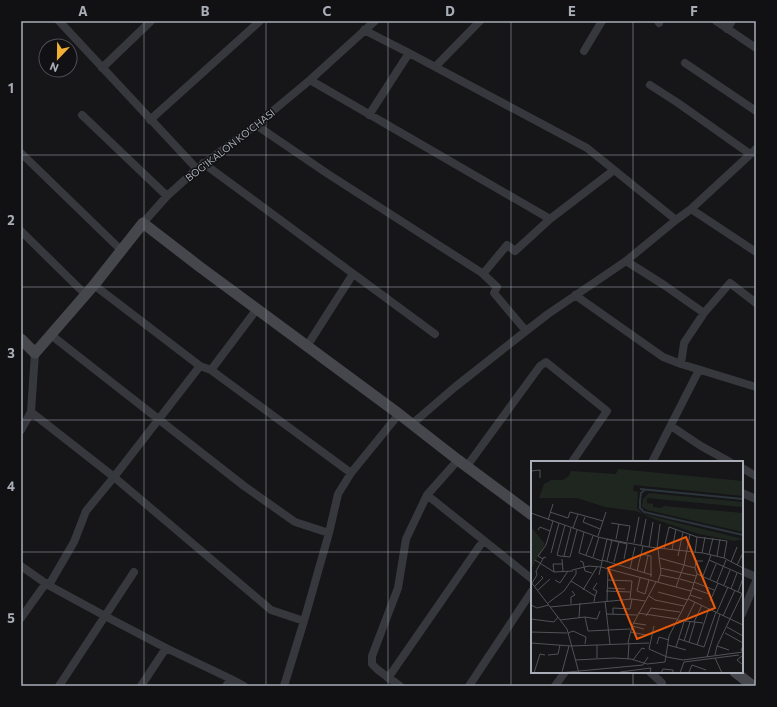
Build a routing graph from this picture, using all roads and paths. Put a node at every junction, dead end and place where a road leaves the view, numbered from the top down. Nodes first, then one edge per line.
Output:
1 (59, 21) edge
2 (151, 21) edge
3 (260, 21) edge
4 (362, 21) edge
5 (480, 21) edge
6 (602, 21) edge
7 (716, 21) edge
8 (732, 21) edge
9 (369, 26) edge
10 (728, 29) junction
11 (756, 48) edge
12 (584, 51) dead end
13 (409, 53) junction
14 (685, 63) dead end
15 (435, 67) junction
16 (102, 68) junction
17 (310, 80) junction
18 (650, 85) dead end
19 (756, 112) edge
20 (82, 115) dead end
21 (370, 115) junction
22 (150, 120) junction
23 (256, 125) junction
24 (753, 152) edge
25 (21, 153) edge
26 (200, 166) junction
27 (614, 170) junction
28 (167, 196) junction
29 (691, 210) junction
30 (550, 219) junction
31 (676, 220) junction
32 (143, 223) junction
33 (21, 231) edge
34 (121, 250) junction
35 (756, 252) edge
36 (626, 261) junction
37 (352, 274) junction
38 (483, 274) junction
39 (94, 285) junction
40 (86, 295) junction
41 (575, 295) junction
42 (756, 304) edge
43 (257, 309) junction
44 (704, 313) junction
45 (526, 331) junction
46 (51, 334) junction
47 (435, 334) dead end
48 (21, 339) edge
49 (307, 346) junction
50 (35, 353) junction
51 (681, 364) junction
52 (200, 366) junction
53 (211, 370) junction
54 (699, 370) junction
55 (756, 387) edge
56 (31, 412) junction
57 (399, 414) junction
58 (158, 419) junction
59 (412, 424) junction
60 (672, 426) junction
61 (21, 430) edge
62 (573, 461) edge
63 (653, 461) edge
64 (728, 461) edge
65 (462, 463) junction
66 (743, 469) edge
67 (351, 474) junction
68 (756, 476) edge
69 (114, 477) junction
70 (743, 493) edge
71 (427, 495) junction
72 (756, 499) edge
73 (531, 514) edge
74 (329, 533) junction
75 (483, 541) junction
76 (21, 566) edge
77 (743, 570) edge
78 (134, 572) dead end
79 (756, 577) edge
80 (531, 578) edge
81 (756, 581) edge
82 (46, 583) junction
83 (531, 593) edge
84 (743, 612) edge
85 (105, 616) junction
86 (21, 618) edge
87 (304, 621) junction
88 (166, 648) junction
89 (564, 673) edge
90 (651, 673) edge
91 (736, 673) edge
92 (231, 678) junction
93 (388, 678) junction
94 (58, 686) edge
95 (141, 686) edge
96 (226, 686) edge
97 (244, 686) edge
98 (284, 686) edge
99 (400, 686) edge
100 (469, 686) edge
101 (555, 686) edge
102 (662, 686) edge
103 (754, 686) edge

1 - 16 street
2 - 16 street
3 - 22 street
4 - 9 street
5 - 15 street
6 - 12 street
7 - 10 street
8 - 10 street
9 - 13 street
9 - 17 street, BOG'IKALON KO'CHASI
10 - 11 street
13 - 15 street
13 - 21 street
14 - 19 street
15 - 27 street
16 - 22 street
17 - 21 street
17 - 23 street, BOG'IKALON KO'CHASI
18 - 24 street
20 - 28 street
21 - 30 street
22 - 26 street
23 - 26 street, BOG'IKALON KO'CHASI
23 - 38 street
24 - 29 street
25 - 34 street
26 - 28 street, BOG'IKALON KO'CHASI
26 - 37 street
27 - 30 street
27 - 31 street
28 - 32 street, BOG'IKALON KO'CHASI
29 - 31 street
29 - 35 street
30 - 38 street
31 - 36 street
32 - 34 street, BOG'IKALON KO'CHASI
32 - 43 street
33 - 40 street
34 - 39 street, BOG'IKALON KO'CHASI
36 - 41 street
36 - 44 street
37 - 47 street
37 - 49 street
38 - 45 street
39 - 40 street, BOG'IKALON KO'CHASI
39 - 52 street
40 - 46 street, BOG'IKALON KO'CHASI
41 - 45 street
41 - 51 street
42 - 44 street
43 - 49 street
43 - 53 street
44 - 51 street
45 - 59 street
46 - 50 street, BOG'IKALON KO'CHASI
46 - 58 street
48 - 50 street
49 - 57 street
50 - 56 street
51 - 54 street
52 - 53 street
52 - 58 street
53 - 67 street
54 - 55 street
54 - 60 street
56 - 61 street
56 - 69 street
57 - 59 street
57 - 67 street
58 - 69 street
58 - 74 street
59 - 65 street
60 - 63 street
60 - 64 street
62 - 65 street
65 - 71 street
65 - 73 street
66 - 68 street
67 - 74 street
69 - 82 street
69 - 87 street
70 - 72 street
71 - 75 street
71 - 93 street
74 - 87 street
75 - 80 street
75 - 93 street
76 - 82 street
77 - 79 street
78 - 85 street
81 - 84 street
82 - 85 street
82 - 86 street
83 - 100 street
85 - 88 street
85 - 94 street
87 - 98 street
88 - 92 street
88 - 95 street
89 - 101 street
90 - 102 street
91 - 103 street
92 - 96 street
92 - 97 street
93 - 99 street

